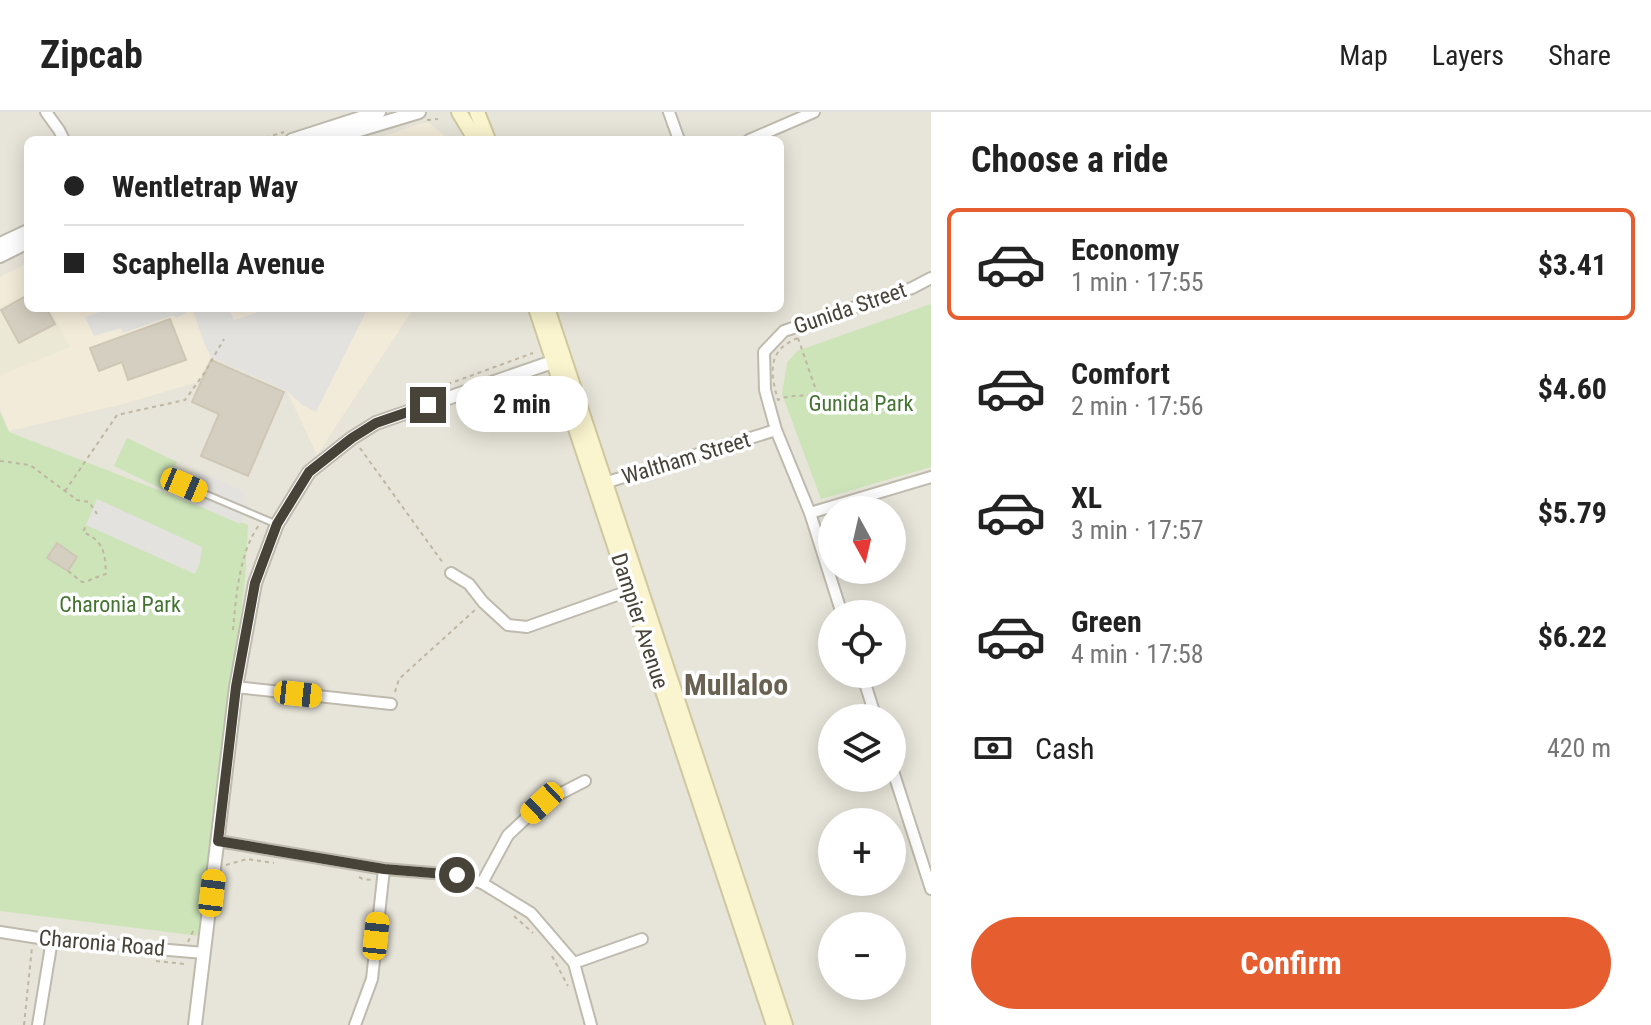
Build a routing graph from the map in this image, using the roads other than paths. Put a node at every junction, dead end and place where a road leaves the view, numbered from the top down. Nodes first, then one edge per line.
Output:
1 (46, 112) edge
2 (379, 112) edge
3 (419, 112) edge
4 (459, 112) edge
5 (477, 112) edge
6 (669, 112) edge
7 (814, 112) edge
8 (62, 136) edge
9 (304, 136) edge
10 (339, 136) edge
11 (474, 136) edge
12 (486, 136) edge
13 (678, 136) edge
14 (758, 136) edge
15 (24, 233) edge
16 (0, 244) edge
17 (24, 244) edge
18 (0, 256) edge
19 (931, 278) edge
20 (538, 312) edge
21 (548, 312) edge
22 (559, 360) junction
23 (776, 430) junction
24 (931, 477) edge
25 (601, 484) junction
26 (184, 485) dead end
27 (810, 513) junction
28 (277, 524) junction
29 (451, 573) road end
30 (635, 589) junction
31 (838, 600) edge
32 (236, 687) junction
33 (391, 704) road end
34 (585, 781) dead end
35 (900, 792) edge
36 (218, 841) junction
37 (384, 869) junction
38 (482, 883) junction
39 (931, 889) edge
40 (0, 932) edge
41 (642, 939) dead end
42 (51, 945) junction
43 (204, 953) junction
44 (574, 963) junction
45 (38, 1025) edge
46 (195, 1025) edge
47 (355, 1025) edge
48 (591, 1025) edge
49 (774, 1025) edge
50 (785, 1025) edge

1 - 8 street
2 - 9 street
3 - 10 street
4 - 11 main road
5 - 12 main road
6 - 13 street
7 - 14 street
15 - 16 street
17 - 18 street
19 - 23 street, Gunida Street
20 - 22 main road, Dampier Avenue
21 - 22 main road, Dampier Avenue
22 - 25 main road, Dampier Avenue
22 - 28 street
23 - 25 street, Waltham Street
23 - 27 street, Gunida Street
24 - 27 street
25 - 30 main road, Dampier Avenue
26 - 28 lane
27 - 31 street, Gunida Street
28 - 32 street
29 - 30 street
30 - 49 main road, Dampier Avenue
30 - 50 main road, Dampier Avenue
32 - 33 street
32 - 36 street
34 - 38 street
35 - 39 street
36 - 37 street
36 - 43 street
37 - 38 street
37 - 47 street
38 - 44 street
40 - 42 street, Charonia Road
41 - 44 street
42 - 43 street, Charonia Road
42 - 45 street
43 - 46 street
44 - 48 street

